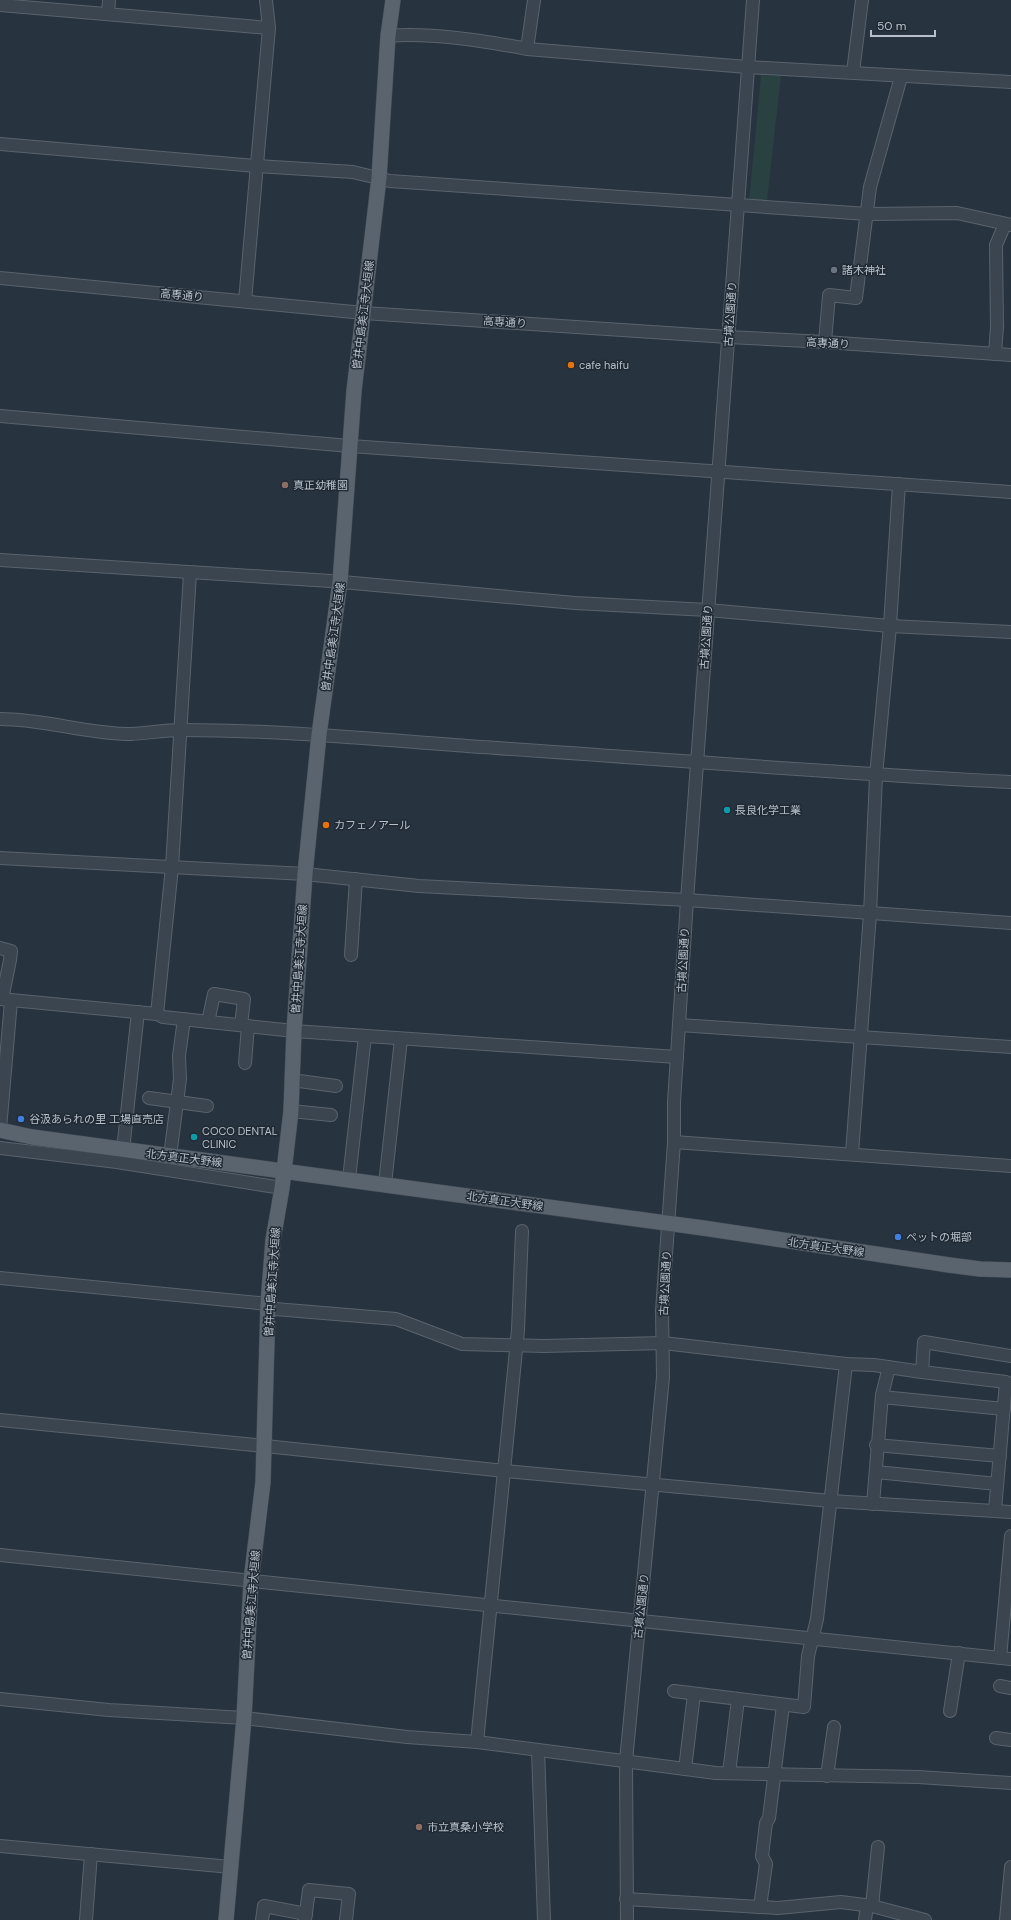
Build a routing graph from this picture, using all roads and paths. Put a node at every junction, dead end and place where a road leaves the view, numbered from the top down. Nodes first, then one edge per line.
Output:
1 (109, 0) edge
2 (266, 0) edge
3 (393, 0) edge
4 (534, 0) edge
5 (753, 0) edge
6 (862, 0) edge
7 (0, 5) edge
8 (108, 14) junction
9 (269, 28) junction
10 (388, 36) junction
11 (527, 49) junction
12 (747, 67) junction
13 (853, 72) junction
14 (901, 77) junction
15 (1011, 82) edge
16 (0, 144) edge
17 (257, 166) junction
18 (380, 178) junction
19 (737, 206) junction
20 (868, 214) junction
21 (1008, 225) edge
22 (0, 278) edge
23 (245, 301) junction
24 (364, 313) junction
25 (728, 337) junction
26 (825, 342) junction
27 (995, 354) junction
28 (1011, 355) edge
29 (0, 416) edge
30 (350, 446) junction
31 (717, 471) junction
32 (899, 484) junction
33 (1011, 492) edge
34 (0, 560) edge
35 (190, 573) junction
36 (340, 582) junction
37 (708, 610) junction
38 (890, 626) junction
39 (1011, 632) edge
40 (0, 719) edge
41 (181, 730) junction
42 (319, 735) junction
43 (697, 762) junction
44 (876, 776) junction
45 (1011, 782) edge
46 (0, 858) edge
47 (172, 866) junction
48 (305, 874) junction
49 (356, 879) junction
50 (687, 900) junction
51 (870, 914) junction
52 (1011, 923) edge
53 (0, 948) edge
54 (351, 955) dead end
55 (4, 1000) edge
56 (138, 1012) junction
57 (157, 1014) junction
58 (184, 1019) junction
59 (208, 1022) junction
60 (679, 1025) junction
61 (244, 1026) junction
62 (294, 1031) junction
63 (365, 1036) junction
64 (860, 1036) junction
65 (401, 1039) junction
66 (1011, 1047) edge
67 (677, 1057) junction
68 (245, 1062) dead end
69 (292, 1080) junction
70 (2, 1085) edge
71 (336, 1086) dead end
72 (149, 1098) dead end
73 (177, 1102) junction
74 (207, 1106) dead end
75 (291, 1111) junction
76 (331, 1115) dead end
77 (0, 1130) edge
78 (674, 1142) junction
79 (0, 1148) edge
80 (123, 1150) junction
81 (852, 1153) junction
82 (170, 1156) junction
83 (1011, 1166) edge
84 (284, 1170) junction
85 (349, 1179) junction
86 (385, 1184) junction
87 (282, 1188) junction
88 (669, 1223) junction
89 (522, 1232) dead end
90 (1011, 1270) edge
91 (0, 1278) edge
92 (268, 1304) junction
93 (663, 1344) junction
94 (516, 1346) junction
95 (1011, 1356) edge
96 (846, 1364) junction
97 (889, 1367) junction
98 (922, 1372) junction
99 (882, 1397) junction
100 (1004, 1409) junction
101 (0, 1420) edge
102 (876, 1445) junction
103 (265, 1446) junction
104 (1000, 1456) junction
105 (505, 1472) junction
106 (876, 1472) junction
107 (654, 1484) junction
108 (997, 1484) junction
109 (831, 1501) junction
110 (873, 1504) junction
111 (994, 1510) junction
112 (1011, 1512) edge
113 (1011, 1536) edge
114 (0, 1555) edge
115 (251, 1581) junction
116 (490, 1606) junction
117 (640, 1621) junction
118 (813, 1640) junction
119 (959, 1653) junction
120 (1006, 1658) edge
121 (674, 1691) dead end
122 (694, 1694) junction
123 (738, 1699) junction
124 (0, 1700) edge
125 (783, 1705) junction
126 (950, 1712) dead end
127 (244, 1718) junction
128 (834, 1727) dead end
129 (996, 1738) dead end
130 (1011, 1740) edge
131 (477, 1742) junction
132 (538, 1750) junction
133 (626, 1761) junction
134 (685, 1769) junction
135 (729, 1773) junction
136 (774, 1775) junction
137 (827, 1776) junction
138 (1011, 1783) edge
139 (0, 1846) edge
140 (878, 1847) dead end
141 (92, 1854) junction
142 (1011, 1867) edge
143 (231, 1868) junction
144 (626, 1899) junction
145 (870, 1906) junction
146 (760, 1907) junction
147 (305, 1917) edge
148 (86, 1920) edge
149 (226, 1920) edge
150 (262, 1920) edge
151 (346, 1920) edge
152 (544, 1920) edge
153 (627, 1920) edge
154 (865, 1920) edge
155 (925, 1920) edge
156 (1006, 1920) edge

1 - 8 street
2 - 9 street
3 - 10 main road, 曽井中島美江寺大垣線
4 - 11 street
5 - 12 street, 古墳公園通り
6 - 13 street
7 - 8 street
8 - 9 street
9 - 17 street
10 - 11 street
10 - 18 main road, 曽井中島美江寺大垣線
11 - 12 street
12 - 13 street
12 - 19 street, 古墳公園通り
13 - 14 street
14 - 15 street
14 - 20 street
16 - 17 street
17 - 18 street
17 - 23 street
18 - 19 street
18 - 24 main road, 曽井中島美江寺大垣線
19 - 20 street
19 - 25 street, 古墳公園通り
20 - 21 street
20 - 26 street
21 - 27 street
22 - 23 street, 高専通り
23 - 24 street, 高専通り
24 - 25 street, 高専通り
24 - 30 main road, 曽井中島美江寺大垣線
25 - 26 street, 高専通り
25 - 31 street, 古墳公園通り
26 - 27 street, 高専通り
27 - 28 street, 高専通り
29 - 30 street
30 - 31 street
30 - 36 main road, 曽井中島美江寺大垣線
31 - 32 street
31 - 37 street, 古墳公園通り
32 - 33 street
32 - 38 street
34 - 35 street
35 - 36 street
35 - 41 street
36 - 37 street
36 - 42 main road, 曽井中島美江寺大垣線
37 - 38 street
37 - 43 street, 古墳公園通り
38 - 39 street
38 - 44 street
40 - 41 street
41 - 42 street
41 - 47 street
42 - 43 street
42 - 48 main road, 曽井中島美江寺大垣線
43 - 44 street
43 - 50 street, 古墳公園通り
44 - 45 street
44 - 51 street
46 - 47 street
47 - 48 street
47 - 57 street
48 - 49 street
48 - 62 main road, 曽井中島美江寺大垣線
49 - 50 street
49 - 54 street
50 - 51 street
50 - 60 street, 古墳公園通り
51 - 52 street
51 - 64 street
53 - 55 street
55 - 56 street
55 - 70 street
56 - 57 street
56 - 80 street
57 - 58 street
58 - 59 street
58 - 73 street
59 - 61 street
59 - 61 street
60 - 64 street
60 - 67 street, 古墳公園通り
61 - 62 street
61 - 68 street
62 - 63 street
62 - 69 main road, 曽井中島美江寺大垣線
63 - 65 street
63 - 85 street
64 - 66 street
64 - 81 street
65 - 67 street
65 - 86 street
67 - 78 street, 古墳公園通り
69 - 71 street
69 - 75 main road, 曽井中島美江寺大垣線
70 - 77 street
72 - 73 street
73 - 74 street
73 - 82 street
75 - 76 street
75 - 84 main road, 曽井中島美江寺大垣線
77 - 80 main road, 北方真正大野線
78 - 81 street
78 - 88 street, 古墳公園通り
79 - 87 street
80 - 82 main road, 北方真正大野線
81 - 83 street
82 - 84 main road, 北方真正大野線
84 - 85 main road, 北方真正大野線
84 - 87 main road, 曽井中島美江寺大垣線
85 - 86 main road, 北方真正大野線
86 - 88 main road, 北方真正大野線
87 - 92 main road, 曽井中島美江寺大垣線
88 - 90 main road, 北方真正大野線
88 - 93 street, 古墳公園通り
89 - 94 street
91 - 92 street
92 - 94 street
92 - 103 main road, 曽井中島美江寺大垣線
93 - 94 street
93 - 96 street
93 - 107 street, 古墳公園通り
94 - 105 street
95 - 98 street
96 - 97 street
96 - 109 street
97 - 98 street
97 - 99 street
98 - 100 street
99 - 100 street
99 - 102 street
100 - 104 street
101 - 103 street
102 - 104 street
102 - 106 street
103 - 105 street
103 - 115 main road, 曽井中島美江寺大垣線
104 - 108 street
105 - 107 street
105 - 116 street
106 - 108 street
106 - 110 street
107 - 109 street
107 - 117 street, 古墳公園通り
108 - 111 street
109 - 110 street
109 - 118 street
110 - 111 street
111 - 112 street
113 - 120 street
114 - 115 street
115 - 116 street
115 - 127 main road, 曽井中島美江寺大垣線
116 - 117 street
116 - 131 street
117 - 118 street
117 - 133 street, 古墳公園通り
118 - 119 street
118 - 125 street
119 - 120 street
119 - 126 street
121 - 122 street
122 - 123 street
122 - 134 street
123 - 125 street
123 - 135 street
124 - 127 street
125 - 136 street
127 - 131 street
127 - 143 main road, 曽井中島美江寺大垣線
128 - 137 street
129 - 130 street
131 - 132 street
132 - 133 street
132 - 152 street
133 - 134 street
133 - 144 street, 古墳公園通り
134 - 135 street
135 - 136 street
136 - 137 street
136 - 146 street
137 - 138 street
139 - 141 street
140 - 145 street
141 - 143 street
141 - 148 street
142 - 156 street
143 - 149 main road, 曽井中島美江寺大垣線
144 - 146 street
144 - 153 street, 古墳公園通り
145 - 146 street
145 - 154 street
145 - 155 street
147 - 150 street
147 - 151 street

